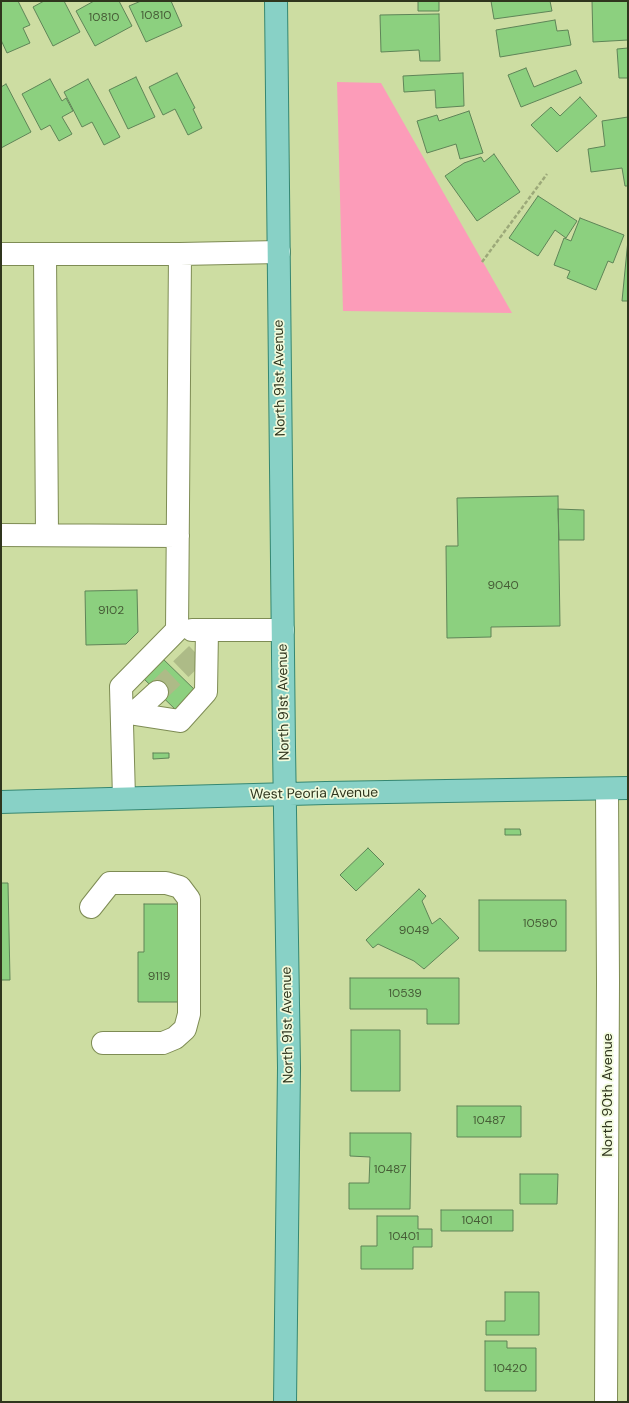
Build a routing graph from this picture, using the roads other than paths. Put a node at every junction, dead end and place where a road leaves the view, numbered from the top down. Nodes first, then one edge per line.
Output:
1 (276, 1) edge
2 (279, 252) junction
3 (1, 254) edge
4 (45, 254) junction
5 (180, 254) junction
6 (1, 535) edge
7 (47, 535) junction
8 (178, 536) junction
9 (177, 630) junction
10 (207, 630) junction
11 (283, 630) junction
12 (157, 692) tunnel mouth
13 (128, 713) junction
14 (618, 788) edge
15 (285, 794) junction
16 (124, 798) junction
17 (1, 802) edge
18 (91, 907) dead end
19 (103, 1043) dead end
20 (285, 1402) edge
21 (606, 1402) edge

1 - 2 main road, North 91st Avenue
2 - 5 street
2 - 11 main road, North 91st Avenue
3 - 4 street
4 - 5 street
4 - 7 street
5 - 8 street
6 - 7 street
7 - 8 street
8 - 9 street
9 - 10 street
9 - 13 street
10 - 11 street
10 - 13 street
11 - 15 main road, North 91st Avenue
12 - 13 street
13 - 16 street
14 - 15 main road, West Peoria Avenue
14 - 21 street, North 90th Avenue
15 - 16 main road, West Peoria Avenue
15 - 20 main road, North 91st Avenue
16 - 17 main road, West Peoria Avenue
18 - 19 street

